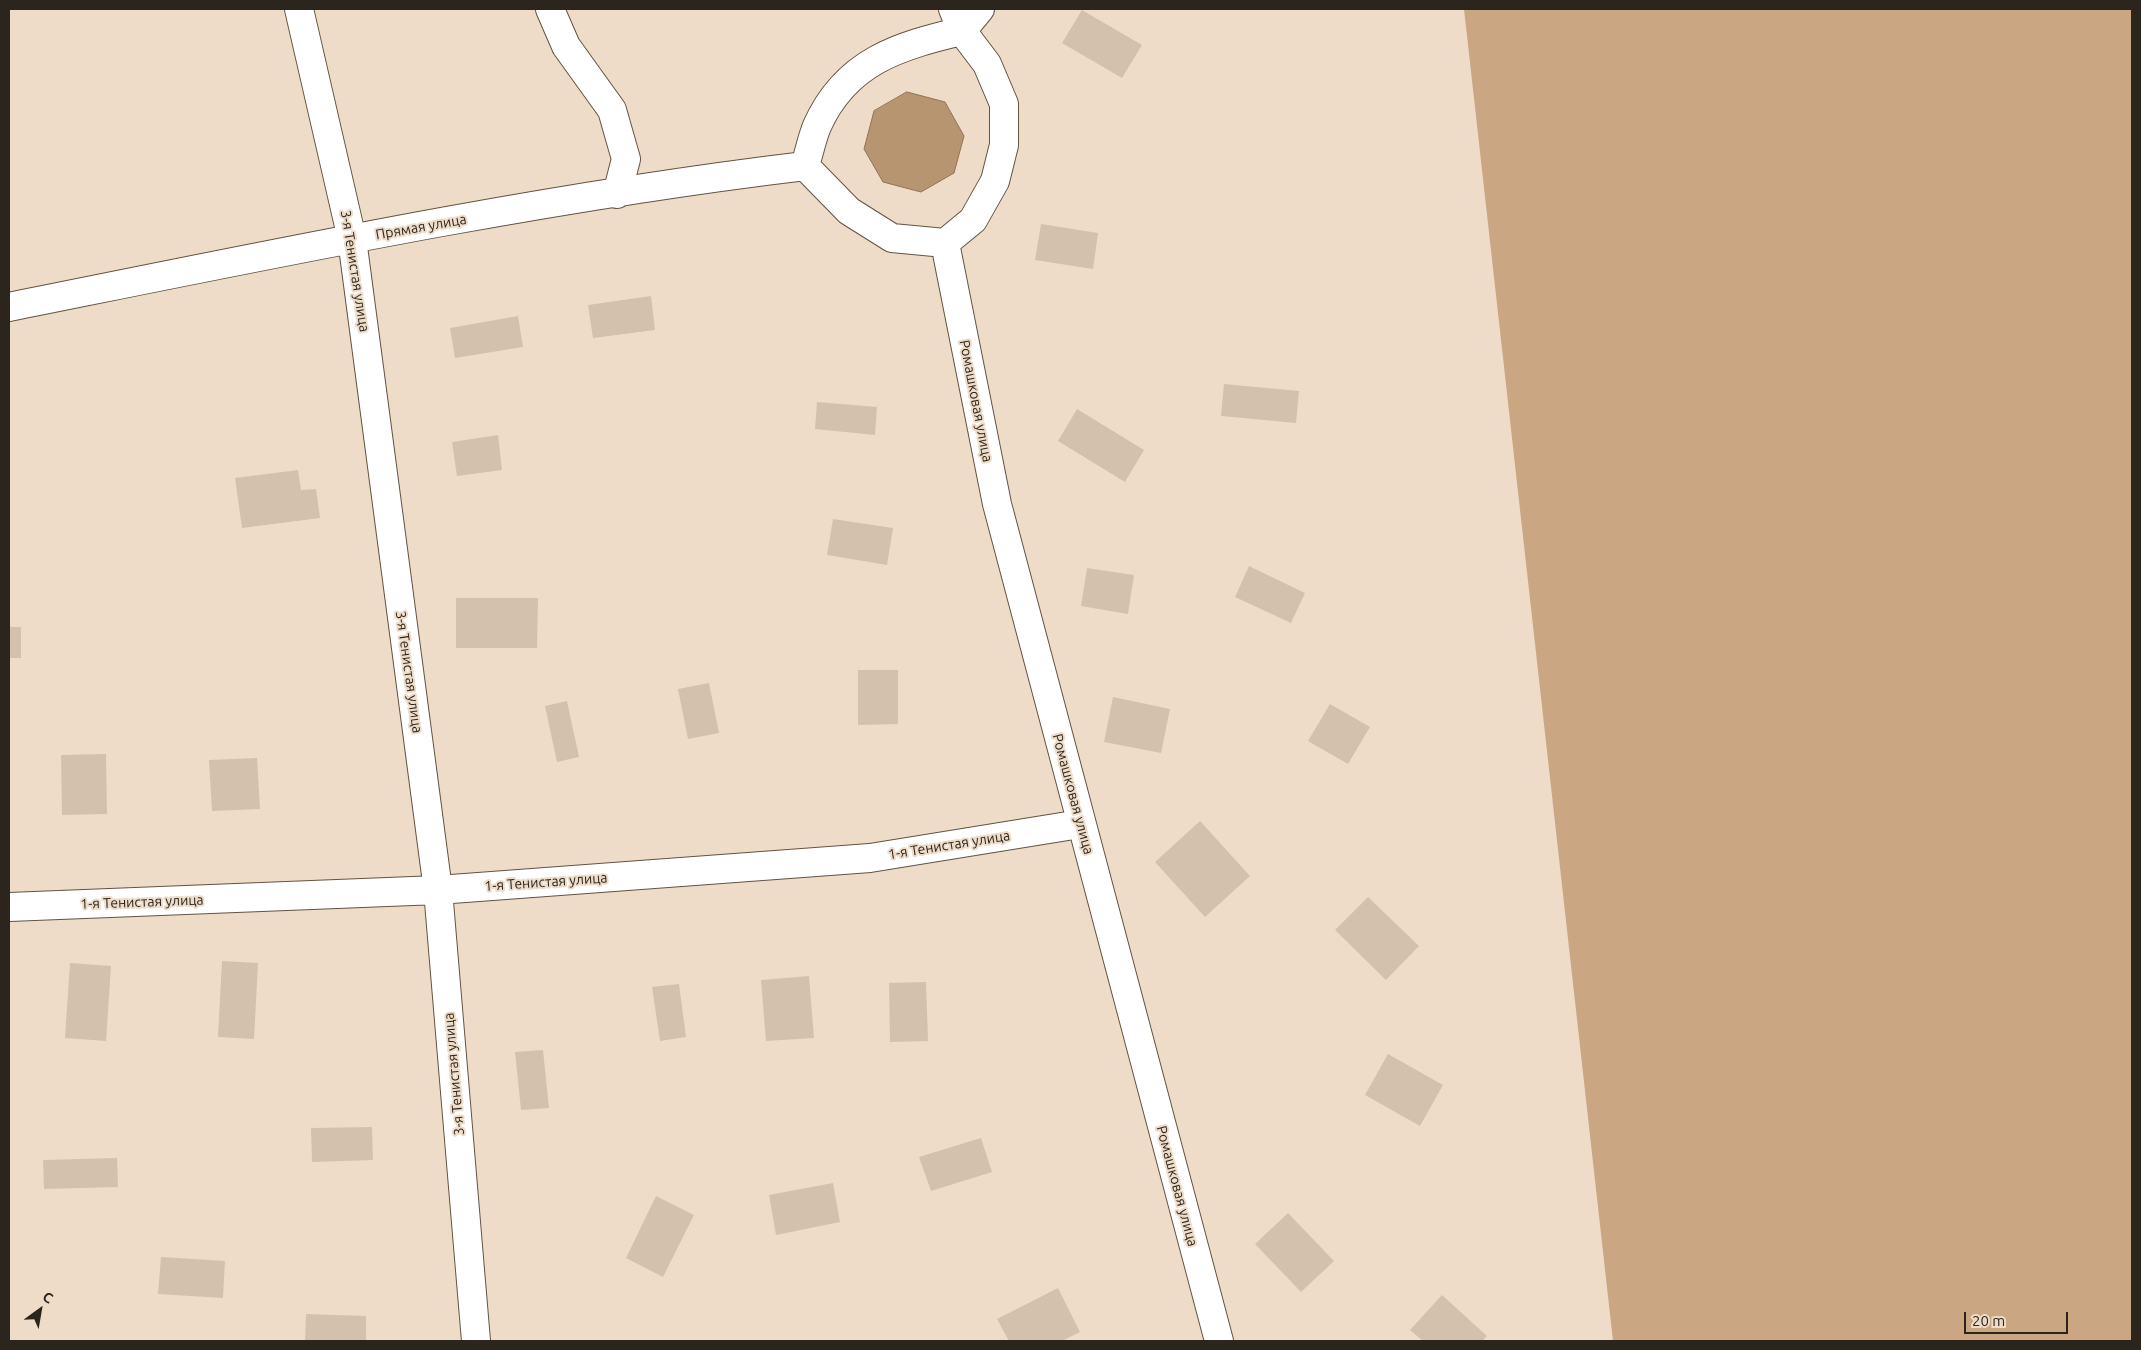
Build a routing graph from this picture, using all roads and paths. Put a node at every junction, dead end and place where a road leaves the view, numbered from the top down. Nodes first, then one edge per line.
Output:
1 (299, 9) edge
2 (550, 9) edge
3 (980, 9) edge
4 (958, 20) edge
5 (805, 166) junction
6 (616, 194) junction
7 (352, 239) junction
8 (945, 243) junction
9 (9, 307) edge
10 (1080, 824) junction
11 (438, 890) junction
12 (9, 907) edge
13 (476, 1341) edge
14 (1219, 1341) edge

1 - 7 street, 3-я Тенистая улица
2 - 6 street
3 - 4 street
4 - 5 street
4 - 8 street
5 - 6 street, Прямая улица
5 - 8 street
6 - 7 street, Прямая улица
7 - 9 street, Прямая улица
7 - 11 street, 3-я Тенистая улица
8 - 10 street, Ромашковая улица
10 - 11 street, 1-я Тенистая улица
10 - 14 street, Ромашковая улица
11 - 12 street, 1-я Тенистая улица
11 - 13 street, 3-я Тенистая улица

